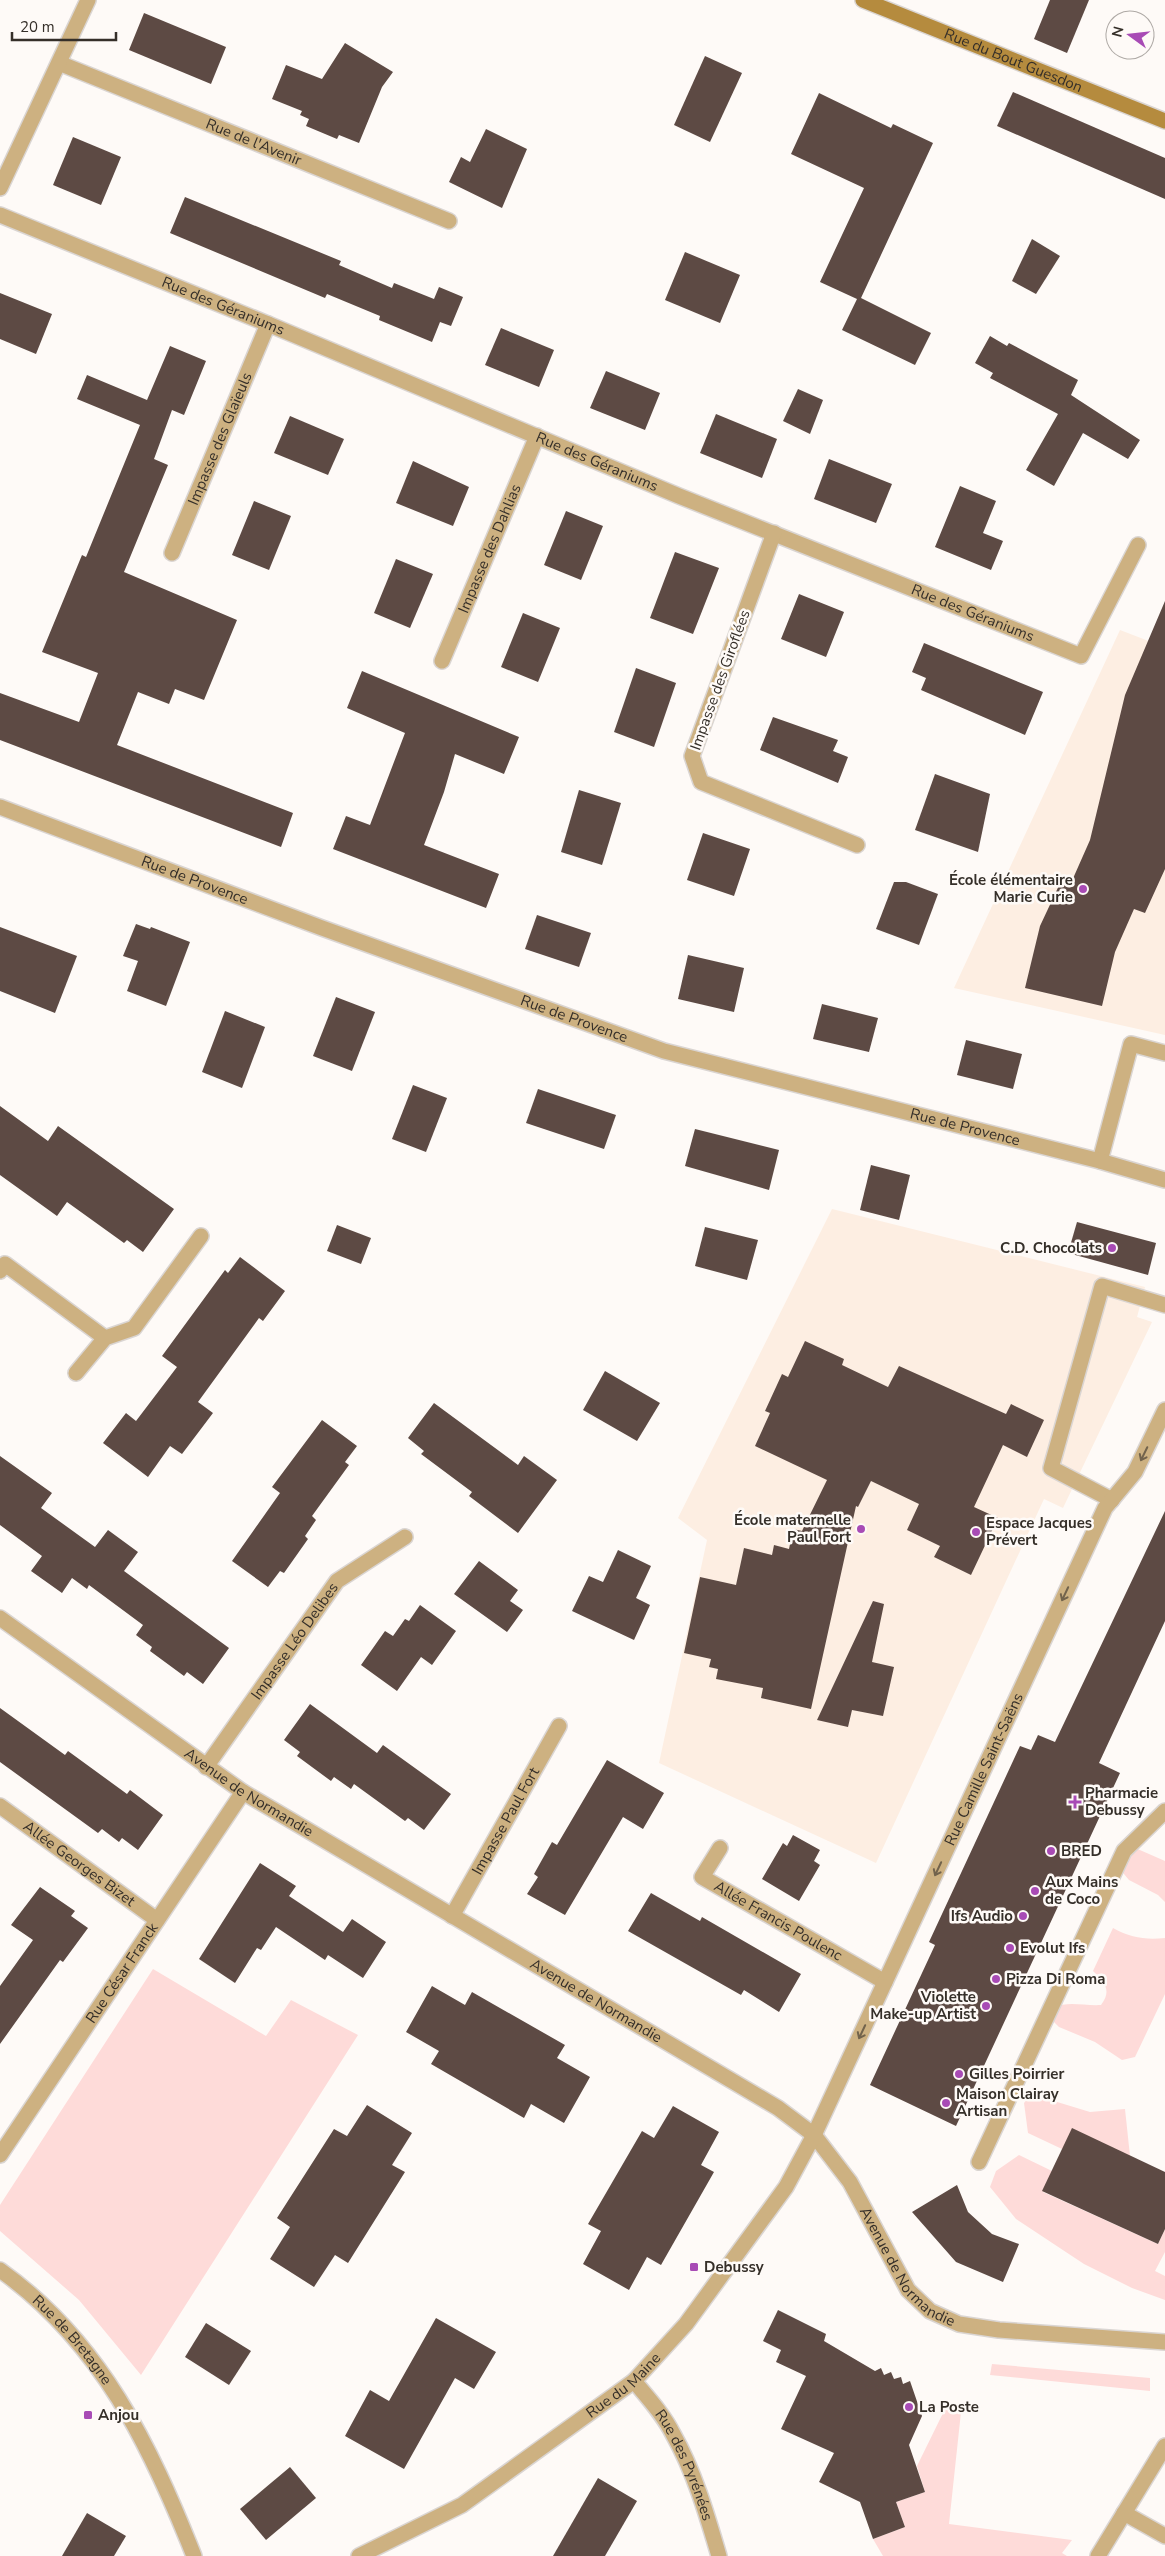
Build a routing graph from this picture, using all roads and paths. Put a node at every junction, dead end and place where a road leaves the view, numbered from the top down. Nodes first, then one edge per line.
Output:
1 (88, 0) edge
2 (863, 0) edge
3 (59, 63) junction
4 (1165, 120) edge
5 (0, 188) edge
6 (0, 215) edge
7 (449, 221) dead end
8 (268, 324) junction
9 (537, 436) junction
10 (774, 533) junction
11 (1138, 545) dead end
12 (172, 553) dead end
13 (442, 661) dead end
14 (0, 807) edge
15 (857, 845) dead end
16 (1165, 1053) edge
17 (1100, 1161) junction
18 (1165, 1180) edge
19 (201, 1236) dead end
20 (2, 1265) edge
21 (1165, 1304) edge
22 (105, 1338) junction
23 (76, 1373) dead end
24 (1165, 1410) edge
25 (1112, 1500) junction
26 (405, 1536) dead end
27 (0, 1618) edge
28 (559, 1726) dead end
29 (206, 1767) junction
30 (244, 1792) junction
31 (0, 1806) edge
32 (1165, 1811) edge
33 (720, 1848) dead end
34 (452, 1916) junction
35 (157, 1920) junction
36 (885, 1982) junction
37 (814, 2135) junction
38 (0, 2155) edge
39 (979, 2162) dead end
40 (0, 2270) edge
41 (1165, 2342) edge
42 (634, 2381) junction
43 (1165, 2446) edge
44 (1124, 2513) junction
45 (1165, 2536) edge
46 (194, 2556) edge
47 (359, 2556) edge
48 (719, 2556) edge
49 (1098, 2556) edge

1 - 3 street
2 - 4 street, Rue du Bout Guesdon
3 - 5 street
3 - 7 street, Rue de l'Avenir
6 - 8 street, Rue des Géraniums
8 - 9 street, Rue des Géraniums
8 - 12 street, Impasse des Glaïeuls
9 - 10 street, Rue des Géraniums
9 - 13 street, Impasse des Dahlias
10 - 11 street, Rue des Géraniums
10 - 15 street, Impasse des Giroflées
14 - 17 street, Rue de Provence
16 - 17 street
17 - 18 street, Rue de Provence
19 - 22 street
20 - 22 street
21 - 25 street
22 - 23 street
24 -> 25 street, Rue Camille Saint-Saëns
25 -> 36 street, Rue Camille Saint-Saëns
26 - 29 street, Impasse Léo Delibes
27 - 29 street, Avenue de Normandie
28 - 34 street, Impasse Paul Fort
29 - 30 street, Avenue de Normandie
30 - 34 street, Avenue de Normandie
30 - 35 street, Rue César Franck
31 - 35 street, Allée Georges Bizet
32 - 39 street
33 - 36 street, Allée Francis Poulenc
34 - 37 street, Avenue de Normandie
35 - 38 street, Rue César Franck
36 -> 37 street, Rue Camille Saint-Saëns
37 - 41 street, Avenue de Normandie
37 - 42 street, Rue du Maine
40 - 46 street, Rue de Bretagne
42 - 47 street, Rue du Maine
42 - 48 street, Rue des Pyrénées
43 - 44 street
44 - 45 street
44 - 49 street

